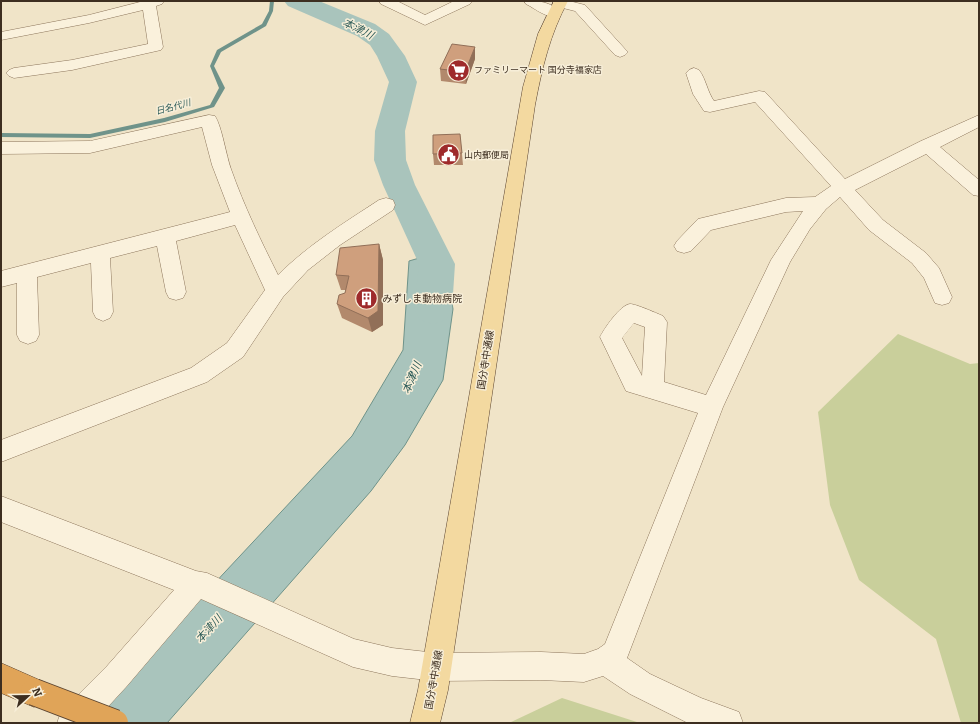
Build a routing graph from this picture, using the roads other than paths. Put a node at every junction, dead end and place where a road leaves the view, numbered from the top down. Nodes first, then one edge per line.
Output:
1 (386, 1) edge
2 (465, 1) edge
3 (532, 1) edge
4 (153, 3) edge
5 (558, 6) edge
6 (1, 36) edge
7 (620, 52) dead end
8 (14, 73) dead end
9 (694, 73) dead end
10 (979, 120) edge
11 (927, 145) junction
12 (1, 148) edge
13 (842, 189) junction
14 (979, 190) edge
15 (819, 204) junction
16 (386, 205) dead end
17 (239, 217) junction
18 (165, 236) junction
19 (684, 246) dead end
20 (100, 254) junction
21 (27, 272) junction
22 (1, 279) edge
23 (276, 291) junction
24 (176, 292) dead end
25 (942, 297) dead end
26 (104, 312) dead end
27 (28, 335) dead end
28 (652, 388) dead end
29 (712, 407) junction
30 (1, 451) edge
31 (1, 509) edge
32 (201, 586) junction
33 (606, 661) junction
34 (436, 667) junction
35 (1, 678) edge
36 (72, 723) edge
37 (115, 723) edge
38 (425, 723) edge
39 (728, 723) edge

1 - 2 street
3 - 5 street
4 - 6 street
4 - 8 street
5 - 7 street
5 - 34 main road, 国分寺中通線
9 - 13 street
10 - 11 street
11 - 13 street
11 - 14 street
12 - 17 street
13 - 15 street
13 - 25 street
15 - 19 street
15 - 29 street
16 - 23 street
17 - 18 street
17 - 23 street
18 - 20 street
18 - 24 street
20 - 21 street
20 - 26 street
21 - 22 street
21 - 27 street
23 - 30 street
28 - 29 street
29 - 33 street
31 - 32 street
32 - 34 street
32 - 36 street
33 - 34 street
33 - 39 street
34 - 38 main road, 国分寺中通線
35 - 37 highway, bridge

